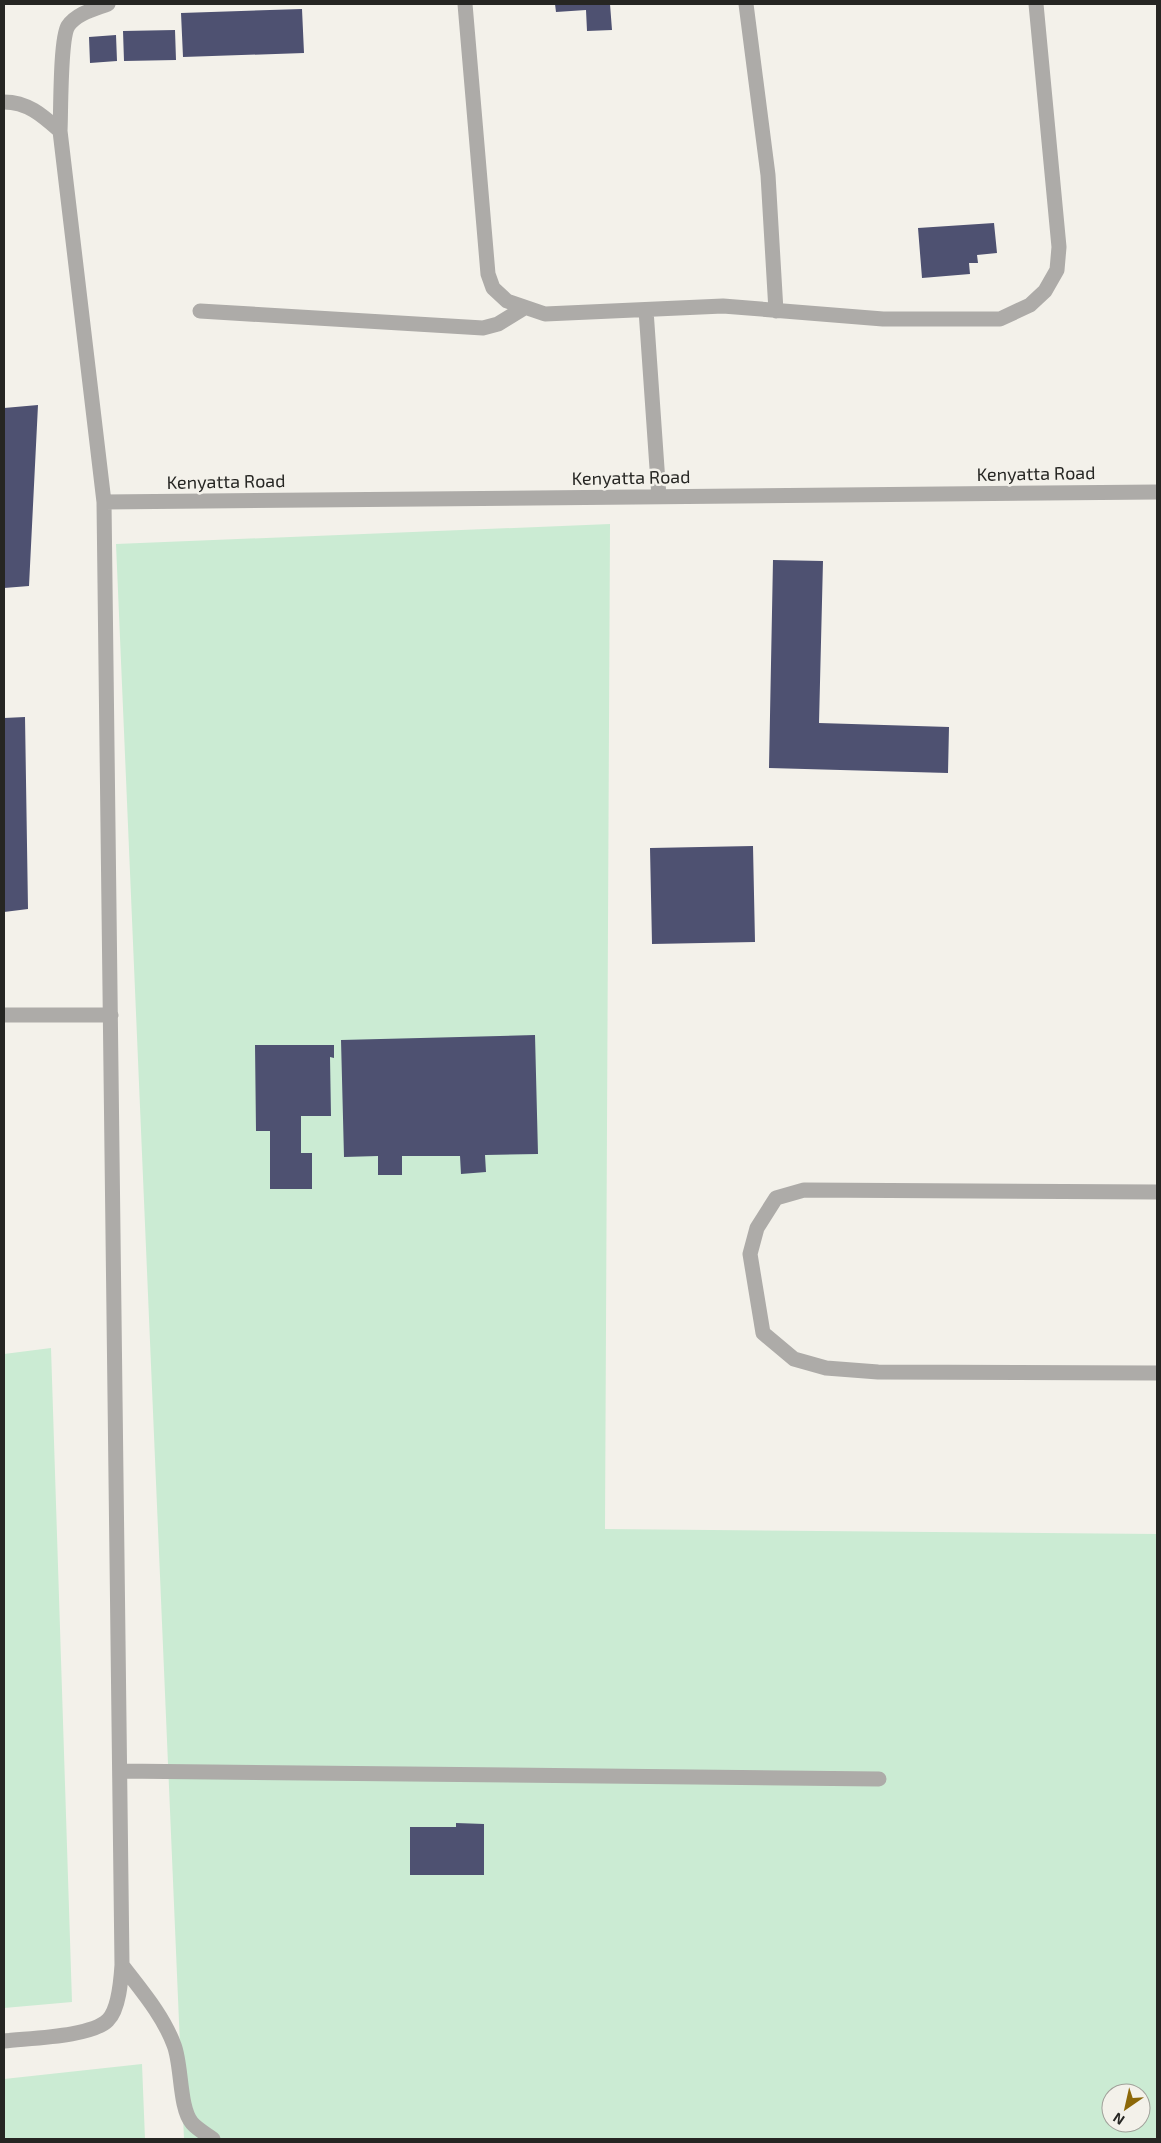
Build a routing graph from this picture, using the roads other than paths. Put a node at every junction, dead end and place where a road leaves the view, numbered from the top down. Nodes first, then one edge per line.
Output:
1 (108, 4) edge
2 (465, 4) edge
3 (746, 4) edge
4 (1036, 4) edge
5 (4, 102) edge
6 (60, 131) junction
7 (524, 308) junction
8 (646, 310) junction
9 (200, 311) dead end
10 (776, 311) junction
11 (1157, 492) edge
12 (659, 497) junction
13 (104, 502) junction
14 (4, 1015) edge
15 (111, 1015) junction
16 (1157, 1192) edge
17 (1157, 1373) edge
18 (120, 1771) junction
19 (879, 1779) dead end
20 (122, 1965) junction
21 (4, 2041) edge
22 (213, 2139) edge

1 - 6 street
2 - 7 street
3 - 10 street
4 - 10 street
5 - 6 street
6 - 13 street
7 - 8 street
7 - 9 street
8 - 10 street
8 - 12 street
11 - 12 street, Kenyatta Road
12 - 13 street, Kenyatta Road
13 - 15 street
14 - 15 street
15 - 18 street
16 - 17 street
18 - 19 street
18 - 20 street
20 - 21 street
20 - 22 street

